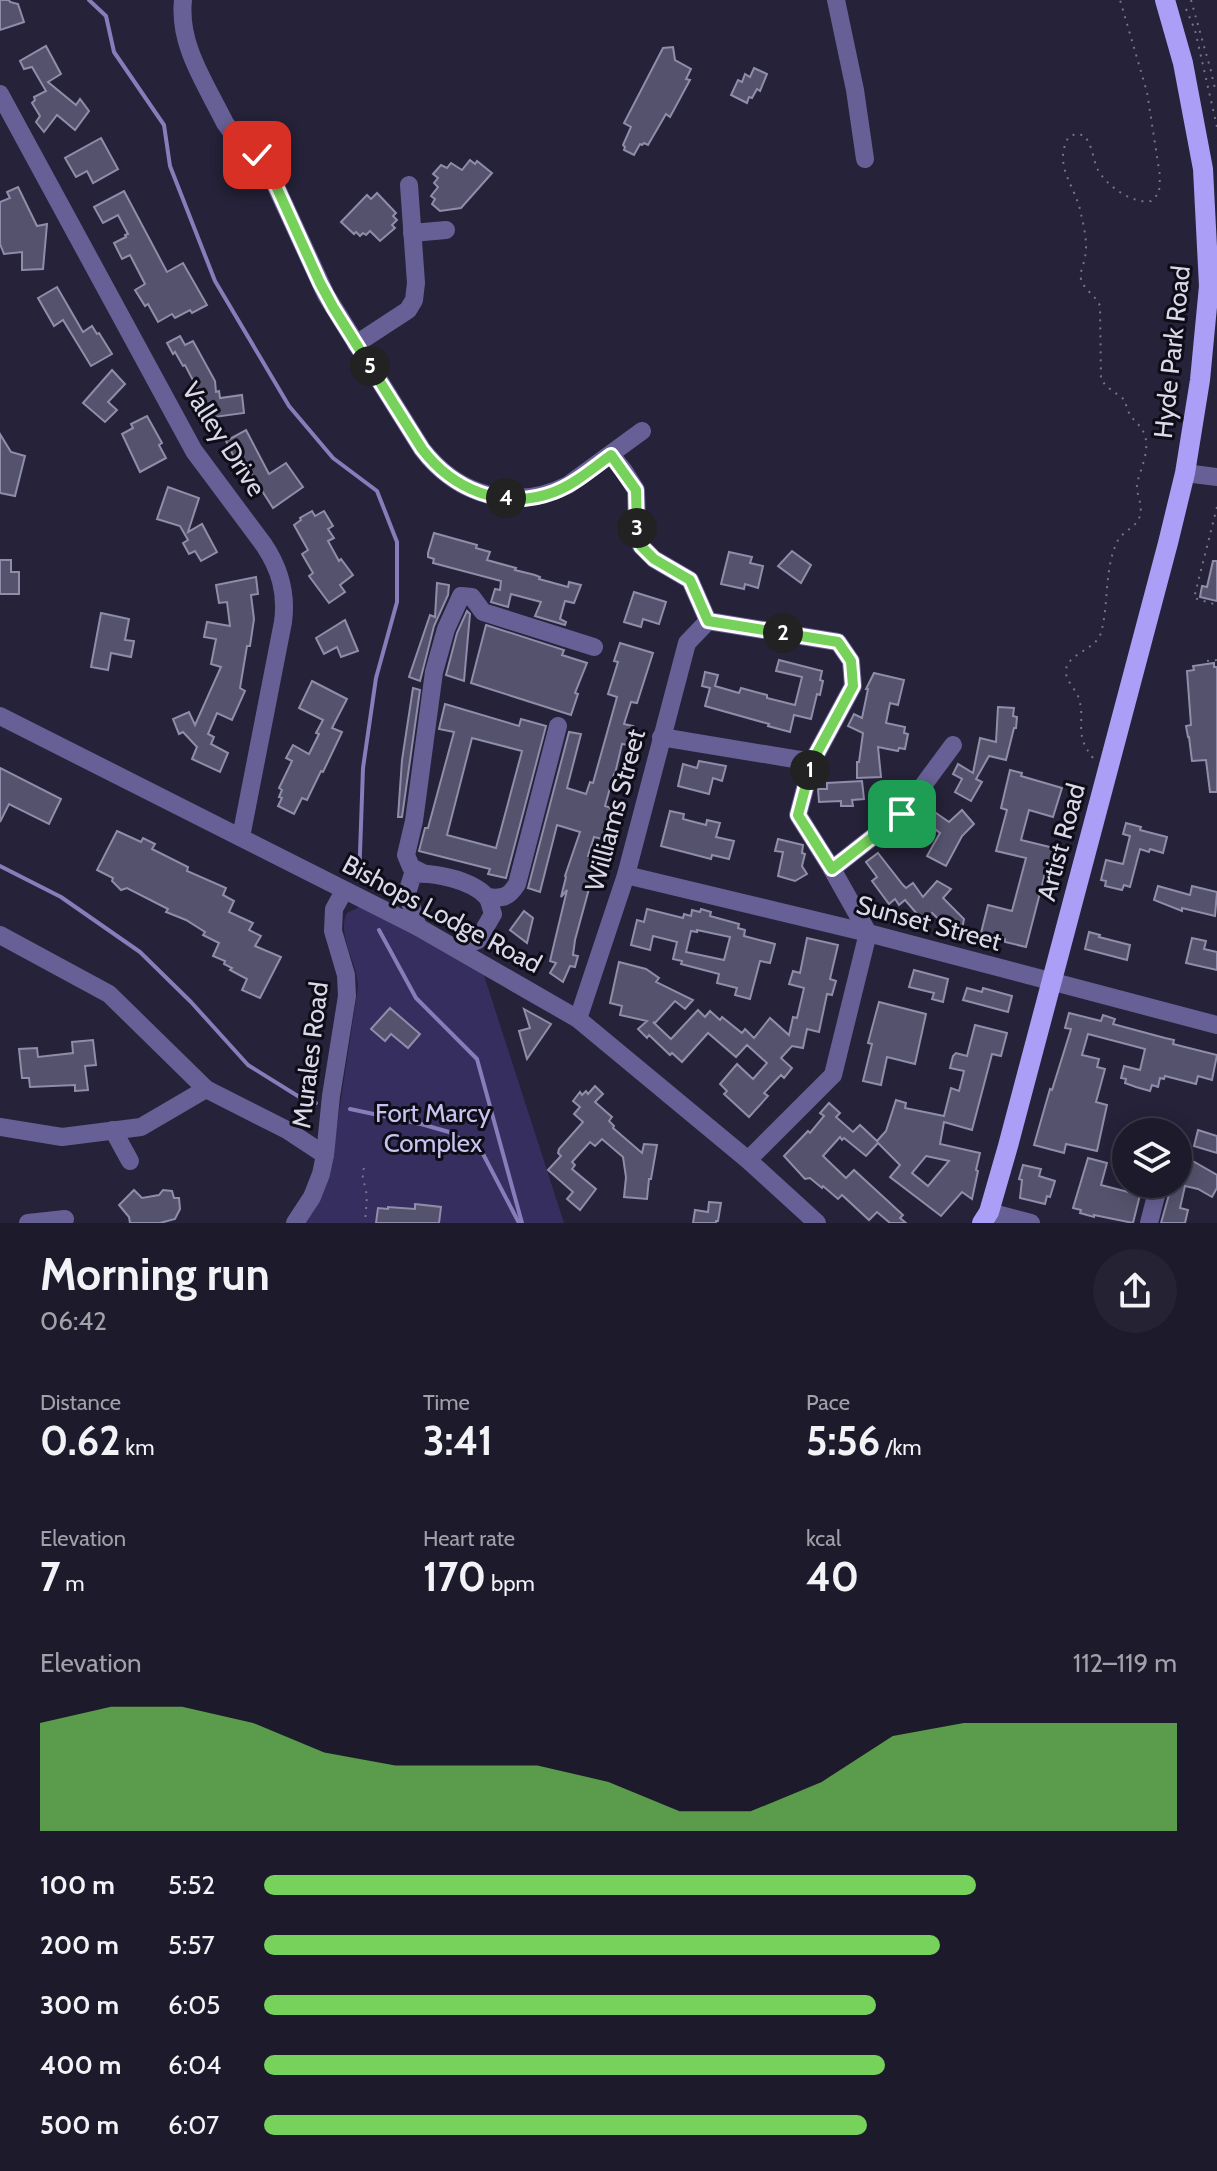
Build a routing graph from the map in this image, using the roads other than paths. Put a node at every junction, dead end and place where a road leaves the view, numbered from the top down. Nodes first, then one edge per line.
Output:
1 (183, 0) edge
2 (836, 0) edge
3 (1174, 1) edge
4 (0, 94) edge
5 (865, 159) dead end
6 (409, 185) dead end
7 (446, 230) dead end
8 (412, 233) junction
9 (356, 344) junction
10 (642, 431) dead end
11 (611, 455) junction
12 (1185, 473) junction
13 (1217, 477) edge
14 (708, 621) junction
15 (594, 647) dead end
16 (0, 716) edge
17 (558, 726) dead end
18 (661, 737) junction
19 (953, 745) dead end
20 (812, 762) junction
21 (241, 837) junction
22 (832, 869) junction
23 (423, 873) junction
24 (626, 875) junction
25 (344, 891) junction
26 (487, 897) junction
27 (418, 927) junction
28 (868, 933) junction
29 (0, 935) edge
30 (457, 948) junction
31 (1051, 983) junction
32 (578, 1019) junction
33 (1217, 1025) edge
34 (206, 1089) junction
35 (0, 1127) edge
36 (113, 1130) junction
37 (325, 1155) junction
38 (748, 1160) junction
39 (130, 1161) dead end
40 (1155, 1198) edge
41 (985, 1217) edge
42 (65, 1219) dead end
43 (28, 1223) edge
44 (295, 1223) edge
45 (817, 1223) edge
46 (1031, 1223) edge
47 (1149, 1223) edge

1 - 9 street
2 - 5 street
3 - 12 main road, Hyde Park Road
4 - 21 street, Valley Drive
6 - 8 street
7 - 8 street
8 - 9 street
9 - 11 street
10 - 11 street
11 - 14 street
12 - 13 street
12 - 31 main road, Artist Road
14 - 18 street, Williams Street
14 - 20 street
15 - 23 street
16 - 21 street, Bishops Lodge Road
17 - 26 street
18 - 20 street
18 - 24 street, Williams Street
19 - 22 street
20 - 22 street
21 - 25 street, Bishops Lodge Road
22 - 28 street
23 - 26 street
23 - 27 street
24 - 28 street, Sunset Street
24 - 32 street, Williams Street
25 - 27 street, Bishops Lodge Road
25 - 37 street, Murales Road
26 - 30 street
27 - 30 street, Bishops Lodge Road
28 - 31 street, Sunset Street
28 - 38 street
29 - 34 street
30 - 32 street, Bishops Lodge Road
31 - 33 street, Sunset Street
31 - 41 main road, Artist Road
32 - 38 street, Bishops Lodge Road
34 - 36 street
34 - 37 street
35 - 36 street
36 - 39 street
37 - 44 street, Murales Road
38 - 45 street, Bishops Lodge Road
40 - 47 street
41 - 46 street
42 - 43 street

